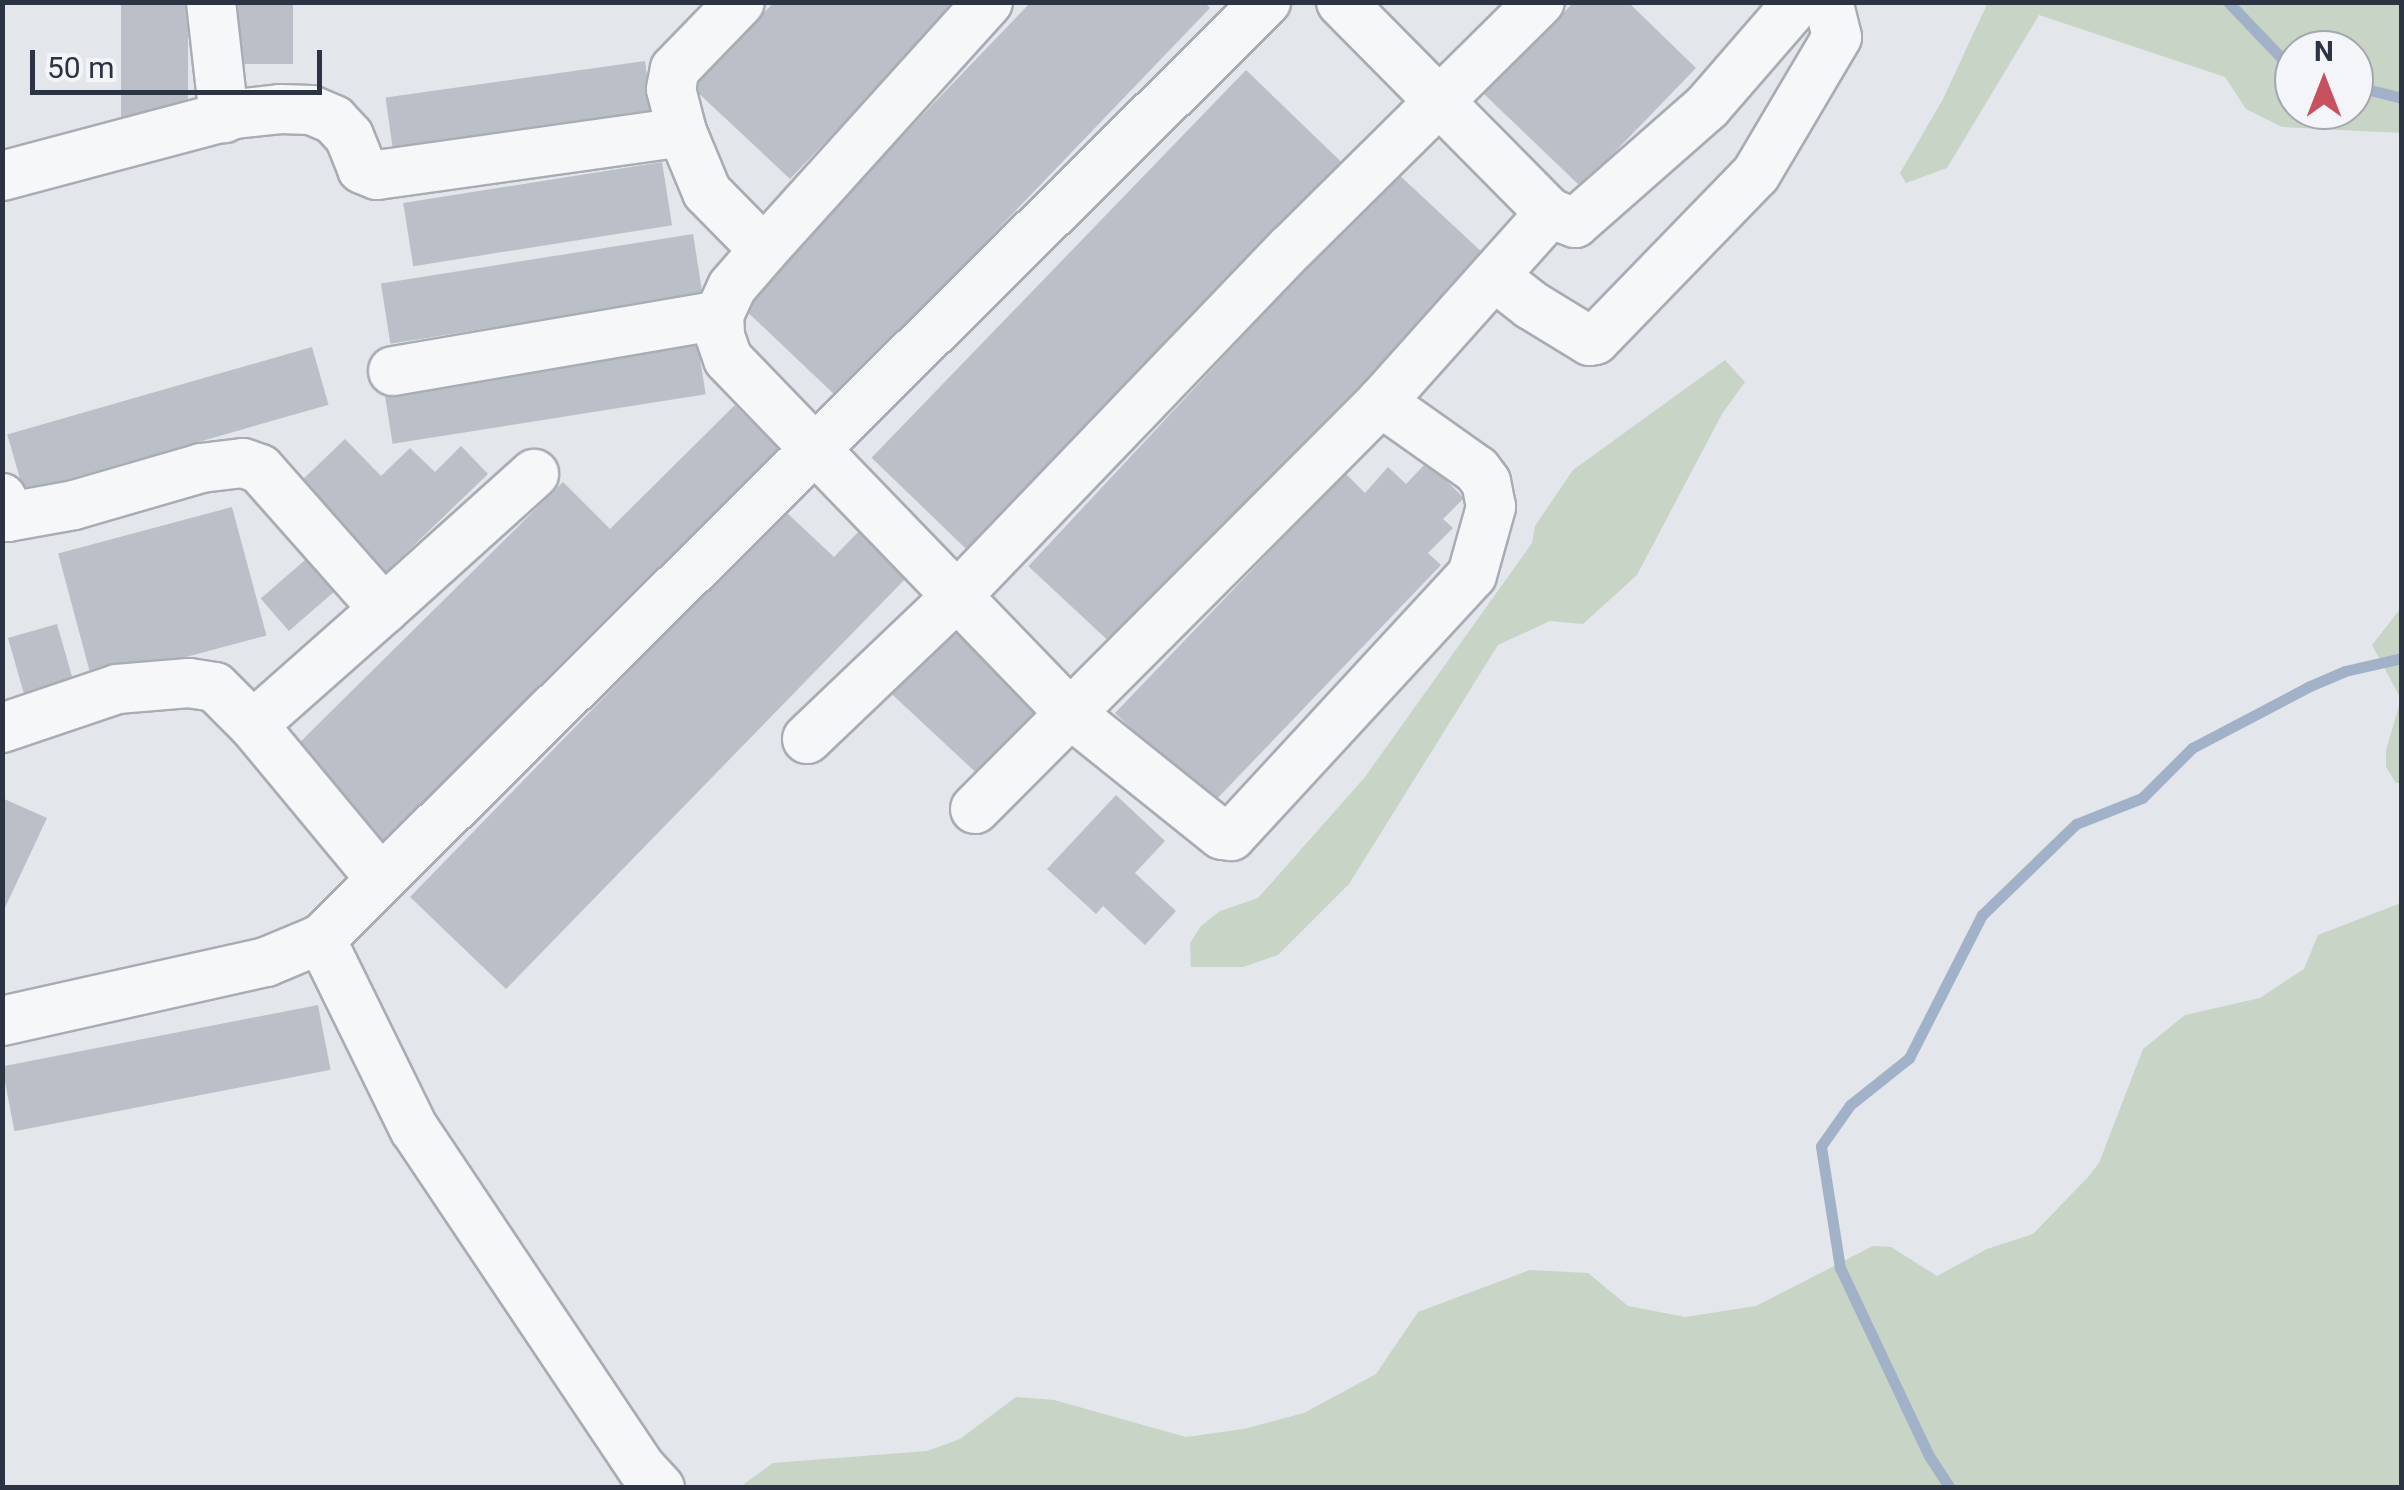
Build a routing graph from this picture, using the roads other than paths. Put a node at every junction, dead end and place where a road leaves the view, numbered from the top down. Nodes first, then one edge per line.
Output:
1 (211, 2) edge
2 (740, 2) edge
3 (988, 2) edge
4 (1266, 2) edge
5 (1341, 2) edge
6 (1540, 2) edge
7 (1798, 2) edge
8 (1828, 2) edge
9 (1439, 102) junction
10 (224, 118) junction
11 (682, 132) junction
12 (2, 176) edge
13 (1550, 213) junction
14 (764, 250) junction
15 (1494, 276) junction
16 (719, 314) junction
17 (393, 372) dead end
18 (1382, 402) junction
19 (815, 446) junction
20 (534, 474) dead end
21 (4, 512) edge
22 (956, 597) junction
23 (384, 609) junction
24 (1071, 714) junction
25 (254, 725) junction
26 (2, 728) edge
27 (807, 739) dead end
28 (975, 809) dead end
29 (380, 878) junction
30 (321, 939) junction
31 (2, 1020) edge
32 (660, 1488) edge

1 - 10 street
2 - 11 street
3 - 14 street
4 - 19 street
5 - 9 street
6 - 9 street
7 - 13 street
8 - 15 street
9 - 13 street
9 - 22 street
10 - 11 street
10 - 12 street
11 - 14 street
13 - 15 street
14 - 16 street
15 - 18 street
16 - 17 street
16 - 19 street
18 - 24 street
18 - 24 street
19 - 22 street
19 - 29 street
20 - 23 street
21 - 23 street
22 - 24 street
22 - 27 street
23 - 25 street
24 - 28 street
25 - 26 street
25 - 29 street
29 - 30 street
30 - 31 street
30 - 32 street

